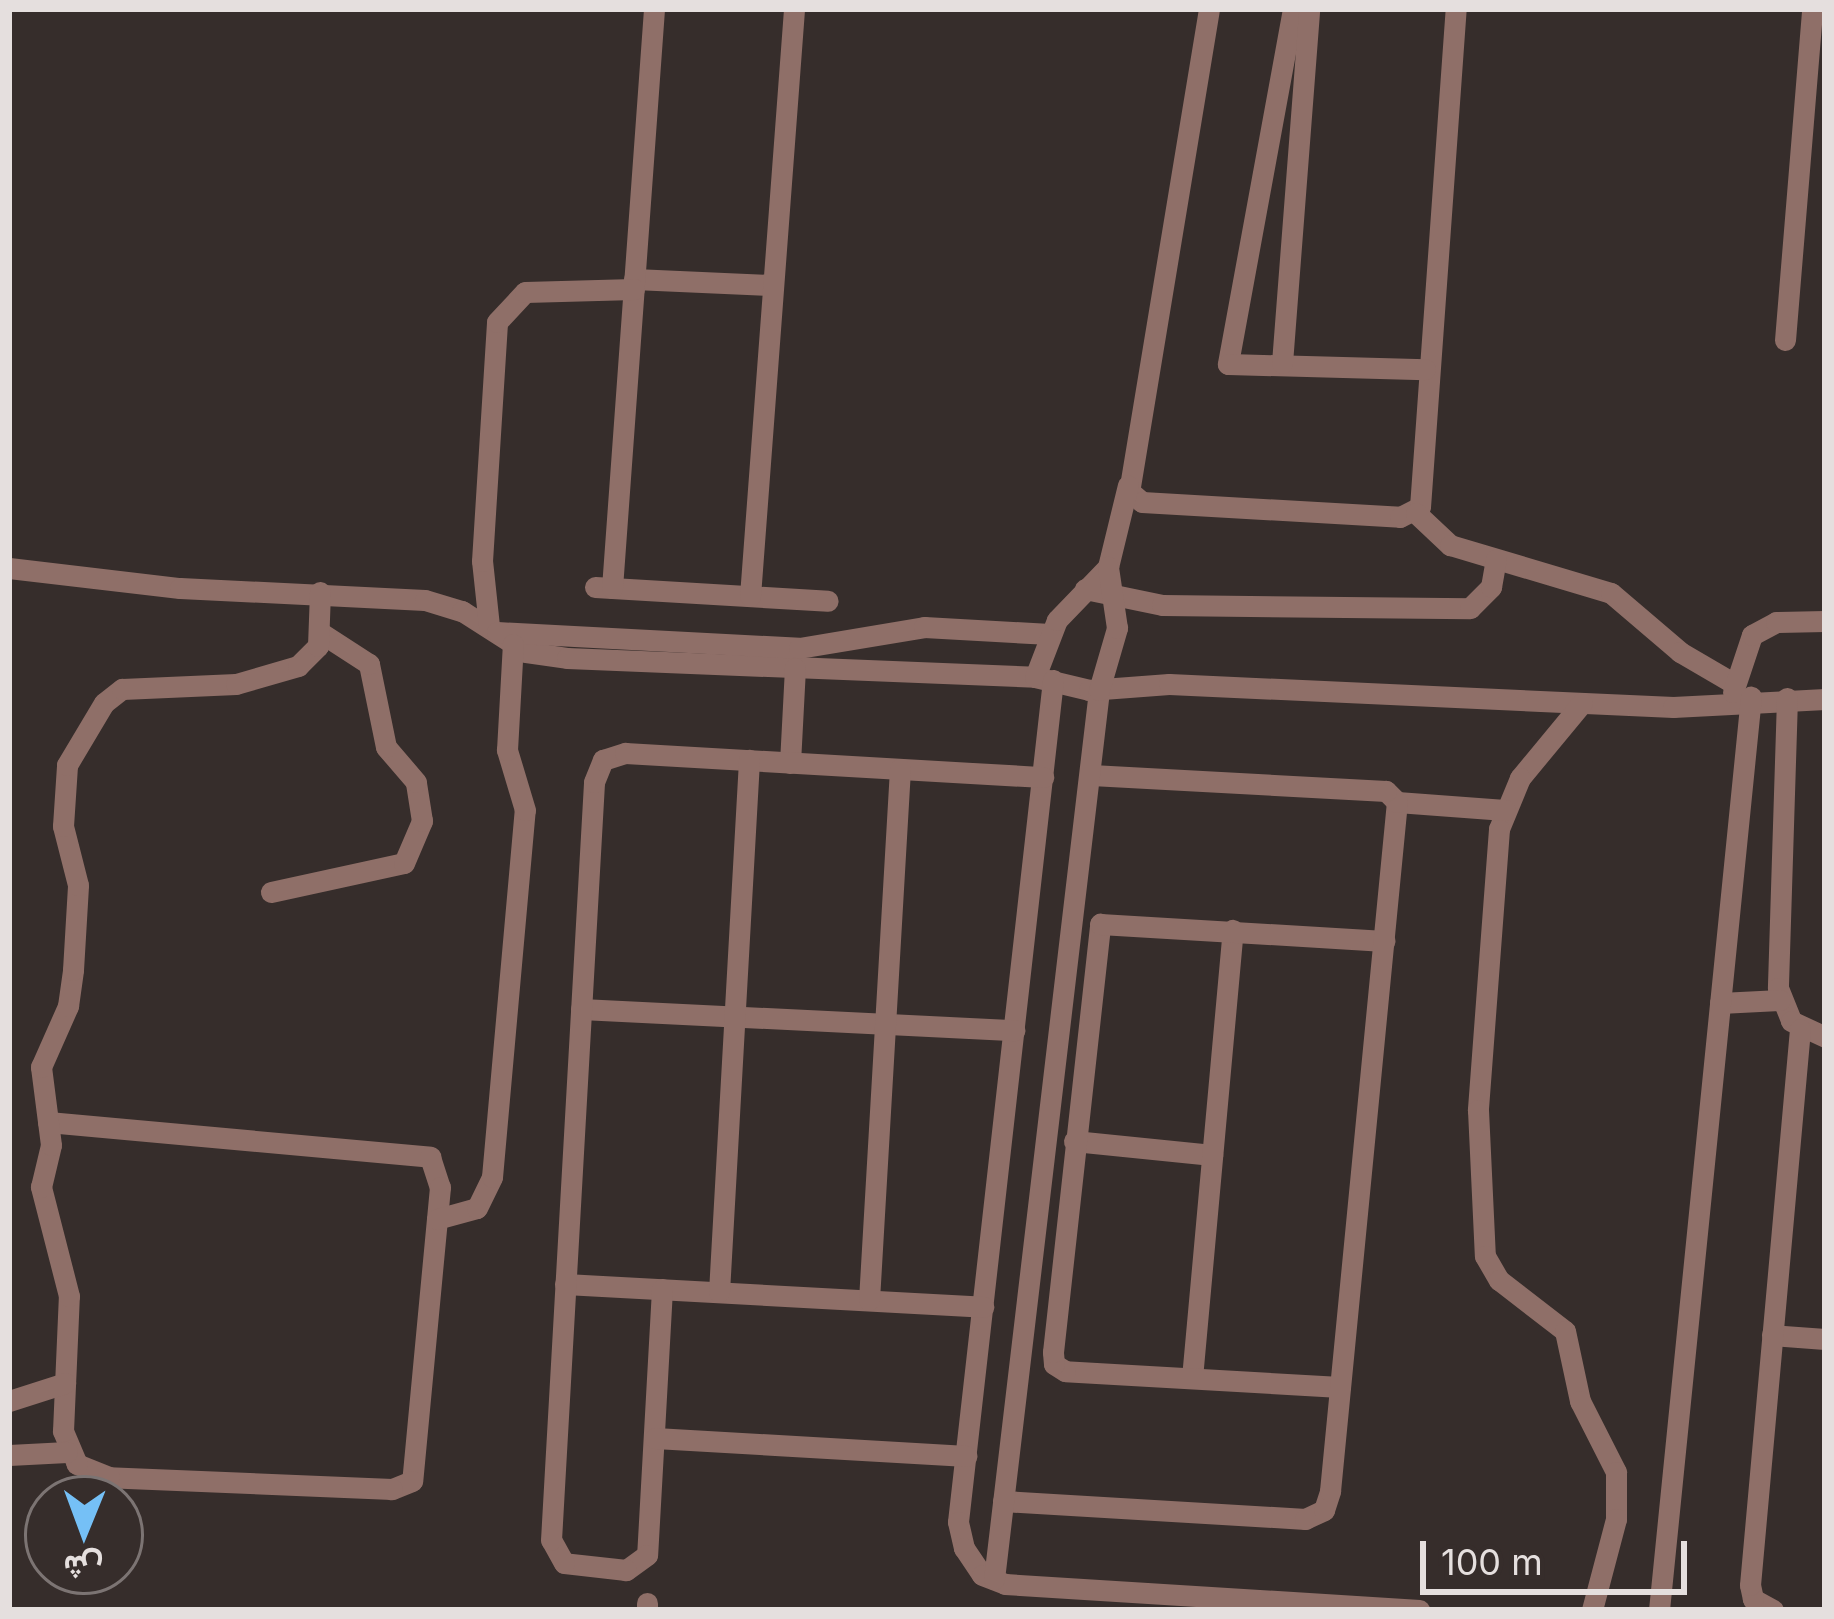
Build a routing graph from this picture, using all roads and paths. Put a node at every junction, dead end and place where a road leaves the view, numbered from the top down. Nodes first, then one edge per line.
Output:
1 (654, 9) edge
2 (794, 9) edge
3 (1209, 9) edge
4 (1293, 9) edge
5 (1309, 9) edge
6 (1456, 9) edge
7 (1812, 9) edge
8 (634, 284) junction
9 (772, 285) junction
10 (1785, 340) dead end
11 (1282, 362) junction
12 (1425, 369) junction
13 (1128, 485) junction
14 (1416, 514) junction
15 (1496, 559) junction
16 (1108, 567) junction
17 (9, 568) edge
18 (1085, 589) junction
19 (320, 592) junction
20 (750, 596) junction
21 (1116, 599) junction
22 (828, 601) dead end
23 (1825, 622) edge
24 (321, 633) junction
25 (500, 634) junction
26 (1050, 634) junction
27 (795, 668) junction
28 (1044, 679) junction
29 (1099, 690) junction
30 (1739, 693) junction
31 (1787, 698) junction
32 (1825, 699) edge
33 (1582, 703) junction
34 (749, 760) junction
35 (790, 763) junction
36 (900, 769) junction
37 (1091, 775) junction
38 (1042, 777) junction
39 (1397, 802) junction
40 (1505, 810) junction
41 (271, 892) dead end
42 (1233, 930) junction
43 (1384, 941) junction
44 (1780, 1000) junction
45 (1720, 1003) junction
46 (581, 1009) junction
47 (735, 1016) junction
48 (885, 1024) junction
49 (1800, 1029) junction
50 (1014, 1030) junction
51 (1825, 1037) edge
52 (49, 1121) junction
53 (1074, 1141) junction
54 (1213, 1154) junction
55 (437, 1219) junction
56 (566, 1284) junction
57 (662, 1289) junction
58 (719, 1292) junction
59 (868, 1300) junction
60 (983, 1307) junction
61 (1772, 1335) junction
62 (1825, 1339) edge
63 (1192, 1378) junction
64 (64, 1383) junction
65 (1340, 1387) junction
66 (9, 1401) edge
67 (655, 1438) junction
68 (67, 1452) junction
69 (9, 1455) edge
70 (966, 1456) junction
71 (1004, 1501) junction
72 (994, 1580) junction
73 (1419, 1610) edge
74 (1592, 1610) edge
75 (1660, 1610) edge
76 (1773, 1610) edge

1 - 8 street
2 - 9 street
3 - 13 street
4 - 11 street
5 - 11 street
6 - 12 street
7 - 10 street
8 - 9 street
8 - 20 street
8 - 25 street
9 - 20 street
11 - 12 street
12 - 14 street
13 - 14 street
13 - 16 street
14 - 15 street
15 - 21 street
15 - 30 street
16 - 18 street
16 - 21 street
17 - 19 street
18 - 21 street
18 - 26 street
19 - 24 street
19 - 25 street
20 - 22 street
21 - 29 street
23 - 30 street
24 - 41 street
24 - 52 street
25 - 26 street
25 - 27 street
25 - 55 street
26 - 28 street
27 - 28 street
27 - 35 street
28 - 29 street
28 - 38 street
29 - 33 street
29 - 37 street
30 - 31 street
30 - 33 street
30 - 45 street
31 - 32 street
31 - 44 street
33 - 40 street
34 - 35 street
34 - 46 street
34 - 47 street
35 - 36 street
36 - 38 street
36 - 48 street
37 - 39 street
37 - 71 street
38 - 50 street
39 - 40 street
39 - 43 street
40 - 74 street
42 - 43 street
42 - 53 street
42 - 54 street
43 - 65 street
44 - 45 street
44 - 49 street
45 - 75 street
46 - 47 street
46 - 56 street
47 - 48 street
47 - 58 street
48 - 50 street
48 - 59 street
49 - 51 street
49 - 61 street
50 - 60 street
52 - 55 street
52 - 64 street
53 - 54 street
53 - 63 street
54 - 63 street
55 - 68 street
56 - 57 street
56 - 67 street
57 - 58 street
57 - 67 street
58 - 59 street
59 - 60 street
60 - 70 street
61 - 62 street
61 - 76 street
63 - 65 street
64 - 66 street
64 - 68 street
65 - 71 street
67 - 70 street
68 - 69 street
70 - 72 street
71 - 72 street
72 - 73 street

